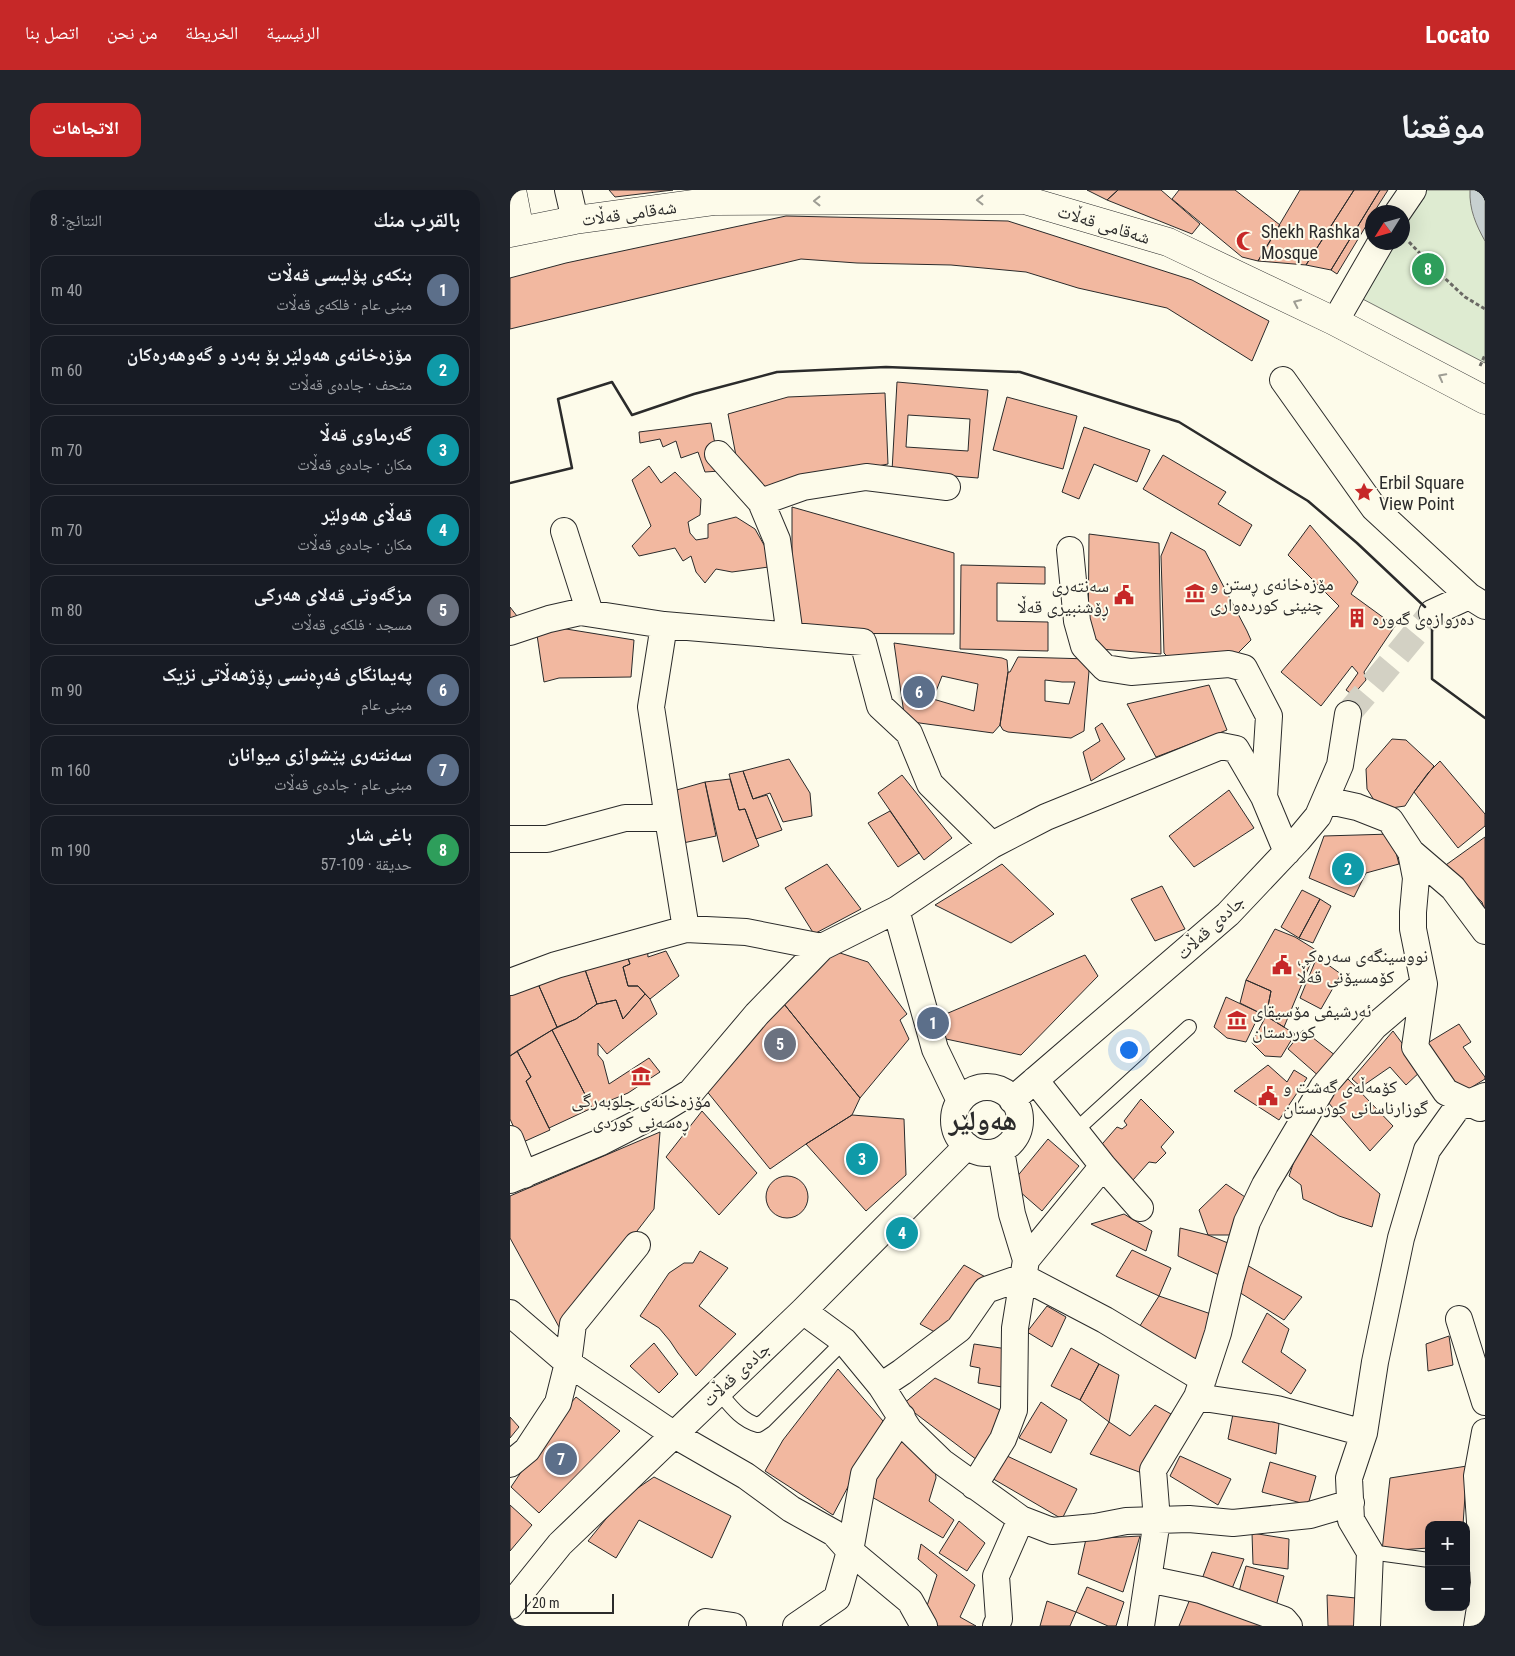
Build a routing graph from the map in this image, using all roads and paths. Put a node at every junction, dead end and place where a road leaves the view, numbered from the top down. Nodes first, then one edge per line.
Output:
1 (512, 190) edge
2 (568, 190) edge
3 (1413, 190) edge
4 (1020, 195) edge
5 (1408, 205) edge
6 (575, 220) junction
7 (515, 232) edge
8 (1410, 244) edge
9 (1376, 250) edge
10 (1485, 309) edge
11 (1340, 313) dead end
12 (1283, 380) dead end
13 (1485, 400) edge
14 (718, 454) dead end
15 (946, 487) dead end
16 (761, 502) junction
17 (564, 531) dead end
18 (1070, 550) dead end
19 (1477, 601) edge
20 (590, 613) junction
21 (1432, 613) tunnel mouth
22 (664, 625) junction
23 (510, 632) edge
24 (790, 636) junction
25 (1348, 714) tunnel mouth
26 (1264, 797) junction
27 (1325, 800) junction
28 (668, 818) junction
29 (510, 839) edge
30 (992, 845) junction
31 (1287, 852) junction
32 (1411, 852) junction
33 (896, 910) junction
34 (686, 929) junction
35 (1485, 931) edge
36 (822, 947) junction
37 (510, 982) edge
38 (1424, 984) junction
39 (1189, 1027) dead end
40 (1035, 1080) junction
41 (1012, 1100) junction
42 (960, 1101) junction
43 (1480, 1103) edge
44 (1075, 1131) junction
45 (510, 1139) edge
46 (967, 1146) junction
47 (1001, 1150) junction
48 (1103, 1166) junction
49 (517, 1178) edge
50 (1140, 1208) dead end
51 (637, 1244) dead end
52 (1024, 1269) junction
53 (803, 1311) junction
54 (510, 1313) edge
55 (1459, 1319) dead end
56 (844, 1342) junction
57 (568, 1363) junction
58 (881, 1386) junction
59 (1200, 1388) junction
60 (718, 1391) junction
61 (1485, 1402) edge
62 (902, 1417) junction
63 (1364, 1432) junction
64 (1485, 1432) edge
65 (673, 1434) junction
66 (510, 1464) edge
67 (974, 1486) junction
68 (1351, 1503) junction
69 (1021, 1519) junction
70 (1157, 1520) junction
71 (850, 1551) junction
72 (1370, 1552) junction
73 (1425, 1559) edge
74 (1475, 1565) edge
75 (1148, 1579) junction
76 (510, 1606) edge
77 (1481, 1612) edge
78 (702, 1626) edge
79 (733, 1626) edge
80 (796, 1626) edge
81 (924, 1626) edge
82 (996, 1626) edge
83 (1141, 1626) edge
84 (1289, 1626) edge
85 (1367, 1626) edge

1 - 7 main road
2 - 6 street
3 - 5 street
4 -> 6 main road, شەقامی قەڵات
13 -> 4 main road, شەقامی قەڵات
6 - 7 main road, شەقامی قەڵات
8 - 10 path
9 - 11 street
12 - 19 street
14 - 16 street
15 - 16 street
16 - 24 street
17 - 20 street
18 - 26 street
19 - 21 street
20 - 22 street
20 - 23 street
22 - 24 street
22 - 28 street
24 - 30 street
25 - 27 street, جادەی قەڵات
26 - 30 street
26 - 31 street
27 - 31 street, جادەی قەڵات
27 - 32 street
28 - 29 street
28 - 34 street
30 - 33 street
31 - 40 street, جادەی قەڵات
32 - 35 street
32 - 38 street
33 - 36 street
33 - 42 street
34 - 36 street
34 - 37 street
36 - 49 street
38 - 43 street
38 - 59 street
39 - 44 lane
40 - 41 street, جادەی قەڵات
40 - 44 street
41 - 42 street
41 - 47 street
42 - 46 street
43 - 63 street
44 - 48 street
45 - 49 street
46 - 47 street
46 - 53 street, جادەی قەڵات
47 - 52 street
48 - 50 street
48 - 52 street
51 - 57 street
52 - 58 street
52 - 59 street
52 - 67 street
53 - 56 street
53 - 60 street, جادەی قەڵات
54 - 57 street
55 - 61 street
56 - 58 street
56 - 60 lane
57 - 65 street
57 - 66 street
58 - 62 street
59 - 63 street
59 - 70 street
60 - 65 street, جادەی قەڵات
62 - 67 street
62 - 71 street
63 - 68 street
64 - 74 street
65 - 71 street
65 - 76 street, جادەی قەڵات
67 - 69 street
68 - 70 street
68 - 72 street
69 - 70 street
69 - 82 street
70 - 75 street
71 - 80 street
71 - 81 street
72 - 73 lane
72 - 85 street
74 - 77 street
75 - 83 street
75 - 84 street
78 - 79 street

